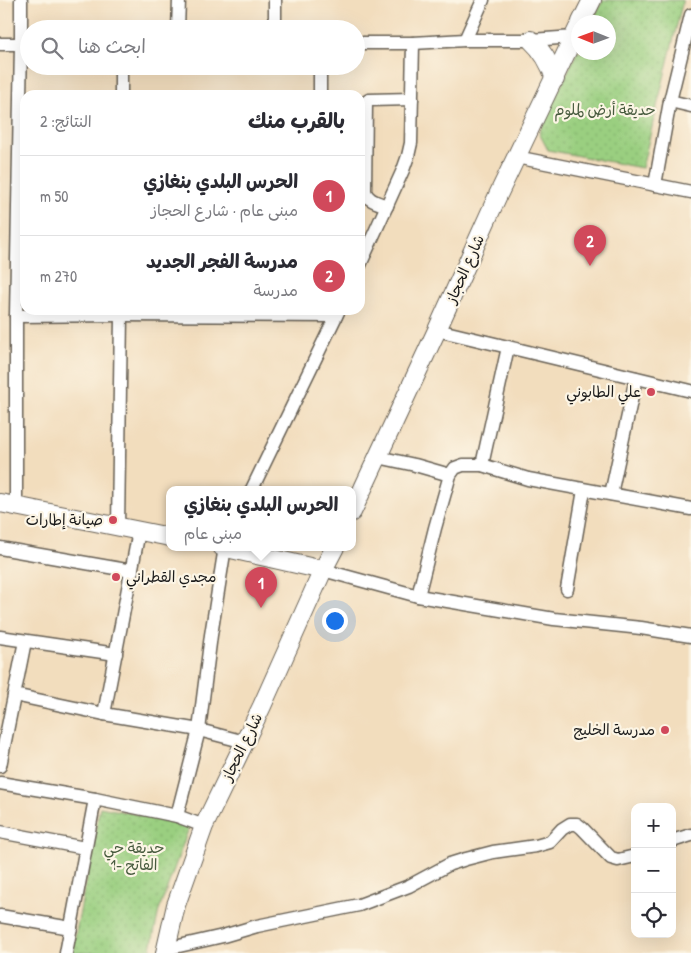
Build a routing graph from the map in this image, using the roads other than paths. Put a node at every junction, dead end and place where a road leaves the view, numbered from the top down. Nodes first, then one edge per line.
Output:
1 (21, 0) edge
2 (179, 0) edge
3 (275, 0) edge
4 (483, 0) edge
5 (592, 0) edge
6 (585, 15) edge
7 (23, 20) edge
8 (178, 20) edge
9 (275, 20) edge
10 (690, 21) edge
11 (571, 31) edge
12 (465, 40) junction
13 (531, 40) junction
14 (365, 43) edge
15 (413, 43) junction
16 (0, 44) edge
17 (20, 44) edge
18 (571, 44) edge
19 (24, 75) edge
20 (121, 75) edge
21 (320, 75) edge
22 (555, 79) junction
23 (24, 90) edge
24 (121, 90) edge
25 (320, 90) edge
26 (412, 99) junction
27 (670, 101) junction
28 (691, 106) edge
29 (516, 157) junction
30 (655, 185) junction
31 (691, 192) edge
32 (387, 206) junction
33 (20, 247) edge
34 (365, 247) edge
35 (121, 315) joint
36 (336, 315) edge
37 (16, 316) junction
38 (437, 330) junction
39 (508, 348) junction
40 (636, 378) junction
41 (691, 391) edge
42 (378, 457) junction
43 (482, 465) junction
44 (450, 474) junction
45 (253, 486) edge
46 (584, 490) junction
47 (611, 494) junction
48 (8, 504) edge
49 (356, 504) edge
50 (691, 509) edge
51 (118, 526) junction
52 (139, 531) junction
53 (166, 536) edge
54 (0, 548) edge
55 (223, 551) edge
56 (241, 551) edge
57 (333, 551) edge
58 (323, 570) junction
59 (132, 571) junction
60 (567, 589) dead end
61 (418, 596) junction
62 (691, 636) edge
63 (0, 637) edge
64 (26, 641) junction
65 (116, 654) junction
66 (14, 695) junction
67 (104, 714) junction
68 (199, 730) junction
69 (245, 742) junction
70 (0, 766) edge
71 (0, 784) edge
72 (95, 800) junction
73 (177, 816) junction
74 (204, 826) junction
75 (0, 832) edge
76 (691, 835) edge
77 (676, 840) edge
78 (85, 848) junction
79 (631, 857) edge
80 (0, 916) edge
81 (71, 928) junction
82 (165, 951) edge
83 (66, 953) edge

1 - 7 street
2 - 8 street
3 - 9 street
4 - 12 street
5 - 6 main road, شارع الحجاز
10 - 27 street
11 - 13 street
12 - 13 street
12 - 15 street
13 - 22 main road
14 - 15 street
15 - 26 street
16 - 17 street
18 - 22 main road, شارع الحجاز
19 - 23 street
20 - 24 street
21 - 25 street
22 - 29 main road, شارع الحجاز
26 - 32 street
26 - 32 street
27 - 28 street
27 - 30 street
29 - 30 street
29 - 38 main road, شارع الحجاز
30 - 31 street
32 - 34 street
33 - 37 street
35 - 37 street
35 - 51 street
36 - 45 street
37 - 48 street
38 - 39 street
38 - 42 main road, شارع الحجاز
39 - 40 street
39 - 43 street
40 - 41 street
40 - 47 street
42 - 44 street
42 - 49 main road, شارع الحجاز
43 - 44 street
43 - 46 street
44 - 61 street
46 - 47 street
46 - 60 street
47 - 50 street
48 - 51 main road
51 - 52 main road
52 - 53 main road
52 - 59 street
54 - 59 street
55 - 68 street
56 - 58 main road
57 - 58 main road, شارع الحجاز
58 - 61 street
58 - 69 main road, شارع الحجاز
59 - 65 street
61 - 62 street
63 - 64 street
64 - 65 street
64 - 66 street
65 - 67 street
66 - 67 street
66 - 70 street
67 - 68 street
68 - 69 street
68 - 73 street
69 - 74 main road, شارع الحجاز
71 - 72 street
72 - 73 street
72 - 78 street
73 - 74 street
74 - 82 main road, شارع الحجاز
75 - 78 street
76 - 77 street
78 - 81 street
79 - 82 street
80 - 81 street
81 - 83 street

